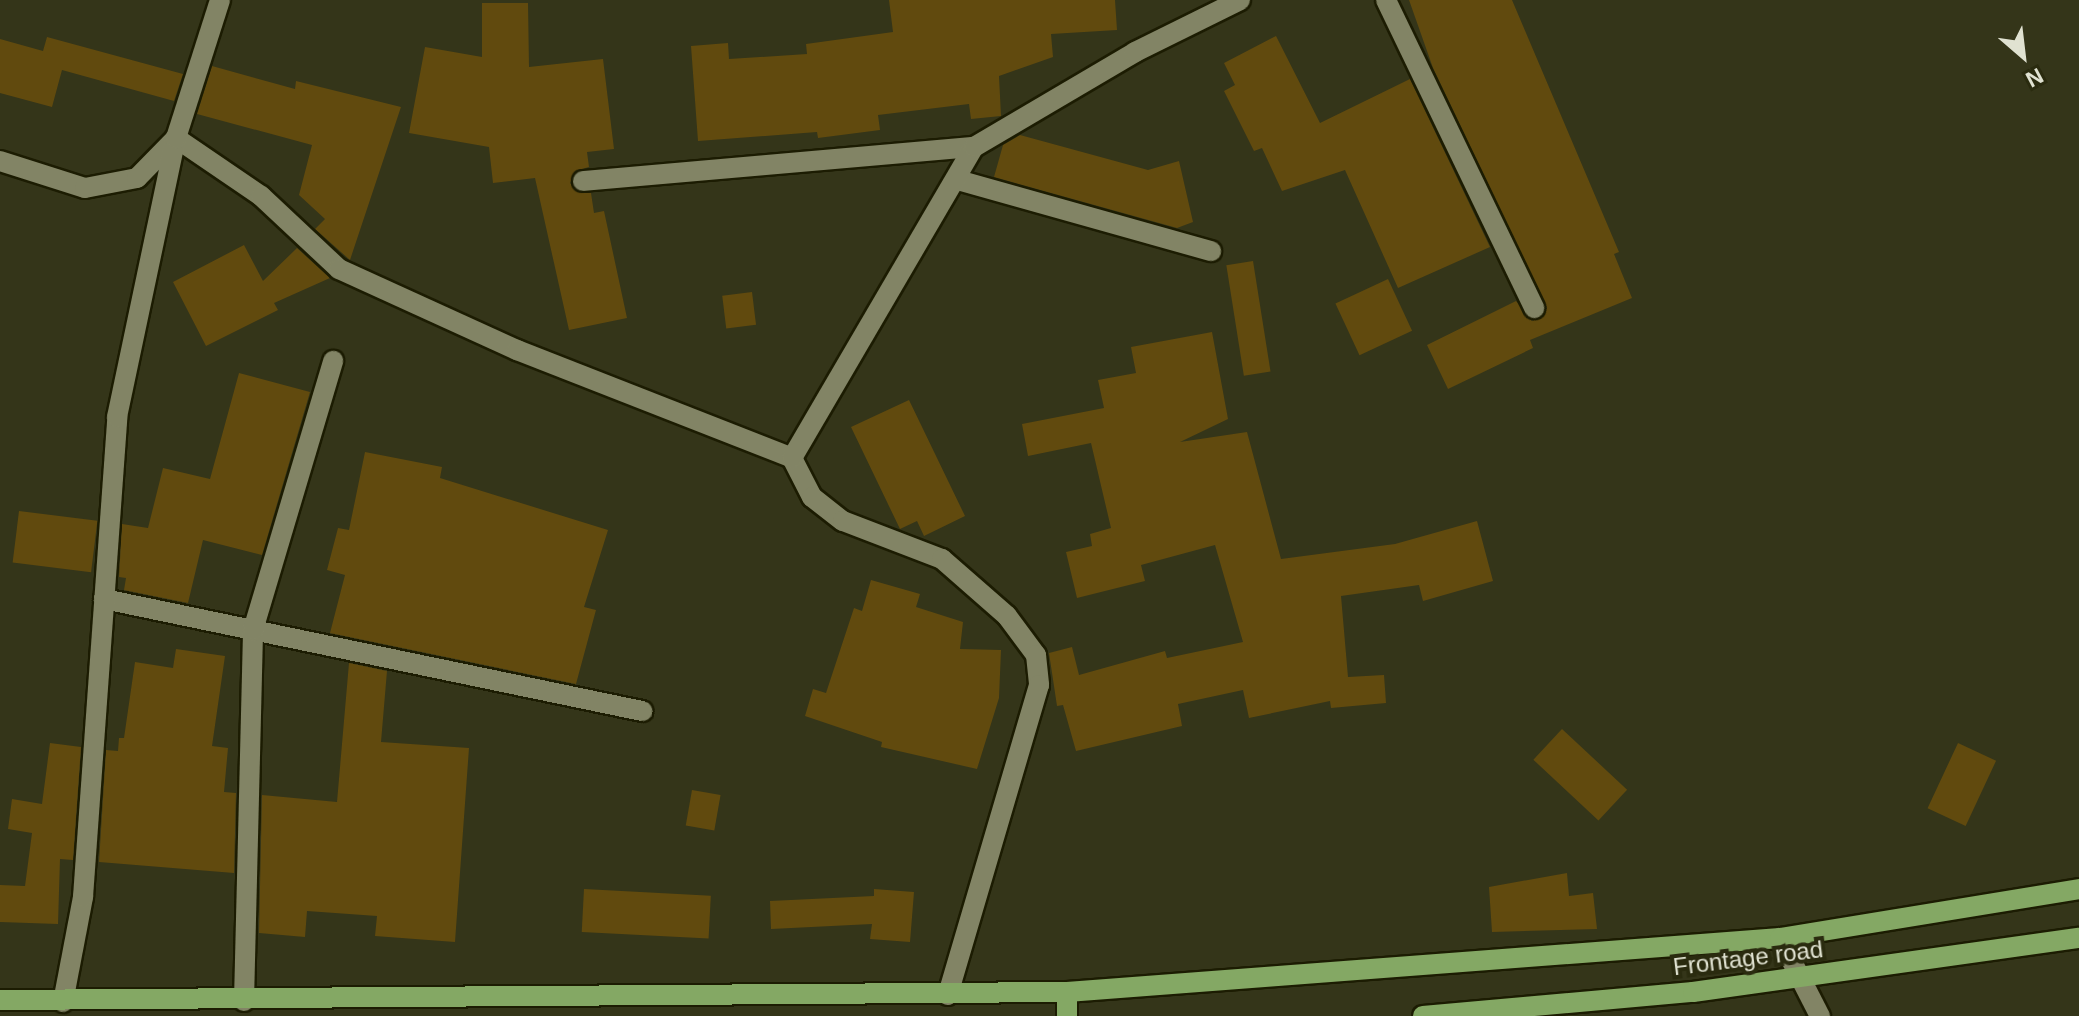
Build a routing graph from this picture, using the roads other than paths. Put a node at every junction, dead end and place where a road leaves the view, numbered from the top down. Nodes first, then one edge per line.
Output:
1 (220, 0) edge
2 (1240, 0) edge
3 (1386, 0) edge
4 (176, 138) junction
5 (974, 147) junction
6 (0, 161) edge
7 (958, 180) junction
8 (583, 181) dead end
9 (1211, 251) dead end
10 (1534, 308) dead end
11 (333, 361) dead end
12 (792, 458) junction
13 (104, 599) junction
14 (253, 630) junction
15 (642, 711) dead end
16 (2079, 889) edge
17 (1780, 938) junction
18 (2079, 938) edge
19 (1798, 978) junction
20 (1067, 992) junction
21 (948, 995) junction
22 (0, 1000) edge
23 (244, 1001) junction
24 (63, 1002) junction
25 (1067, 1016) edge
26 (1423, 1016) edge
27 (1820, 1016) edge

1 - 4 street
2 - 5 street
3 - 10 street
4 - 6 street
4 - 12 street
4 - 13 street
5 - 7 street
5 - 8 street
7 - 9 street
7 - 12 street
11 - 14 street
12 - 21 street
13 - 14 street
13 - 24 street
14 - 15 street
14 - 23 street
16 - 17 main road
17 - 19 street
17 - 20 main road
18 - 19 main road, Frontage road
19 - 26 main road, Frontage road
19 - 27 street
20 - 21 main road
20 - 25 main road
21 - 23 main road
22 - 24 main road
23 - 24 main road

